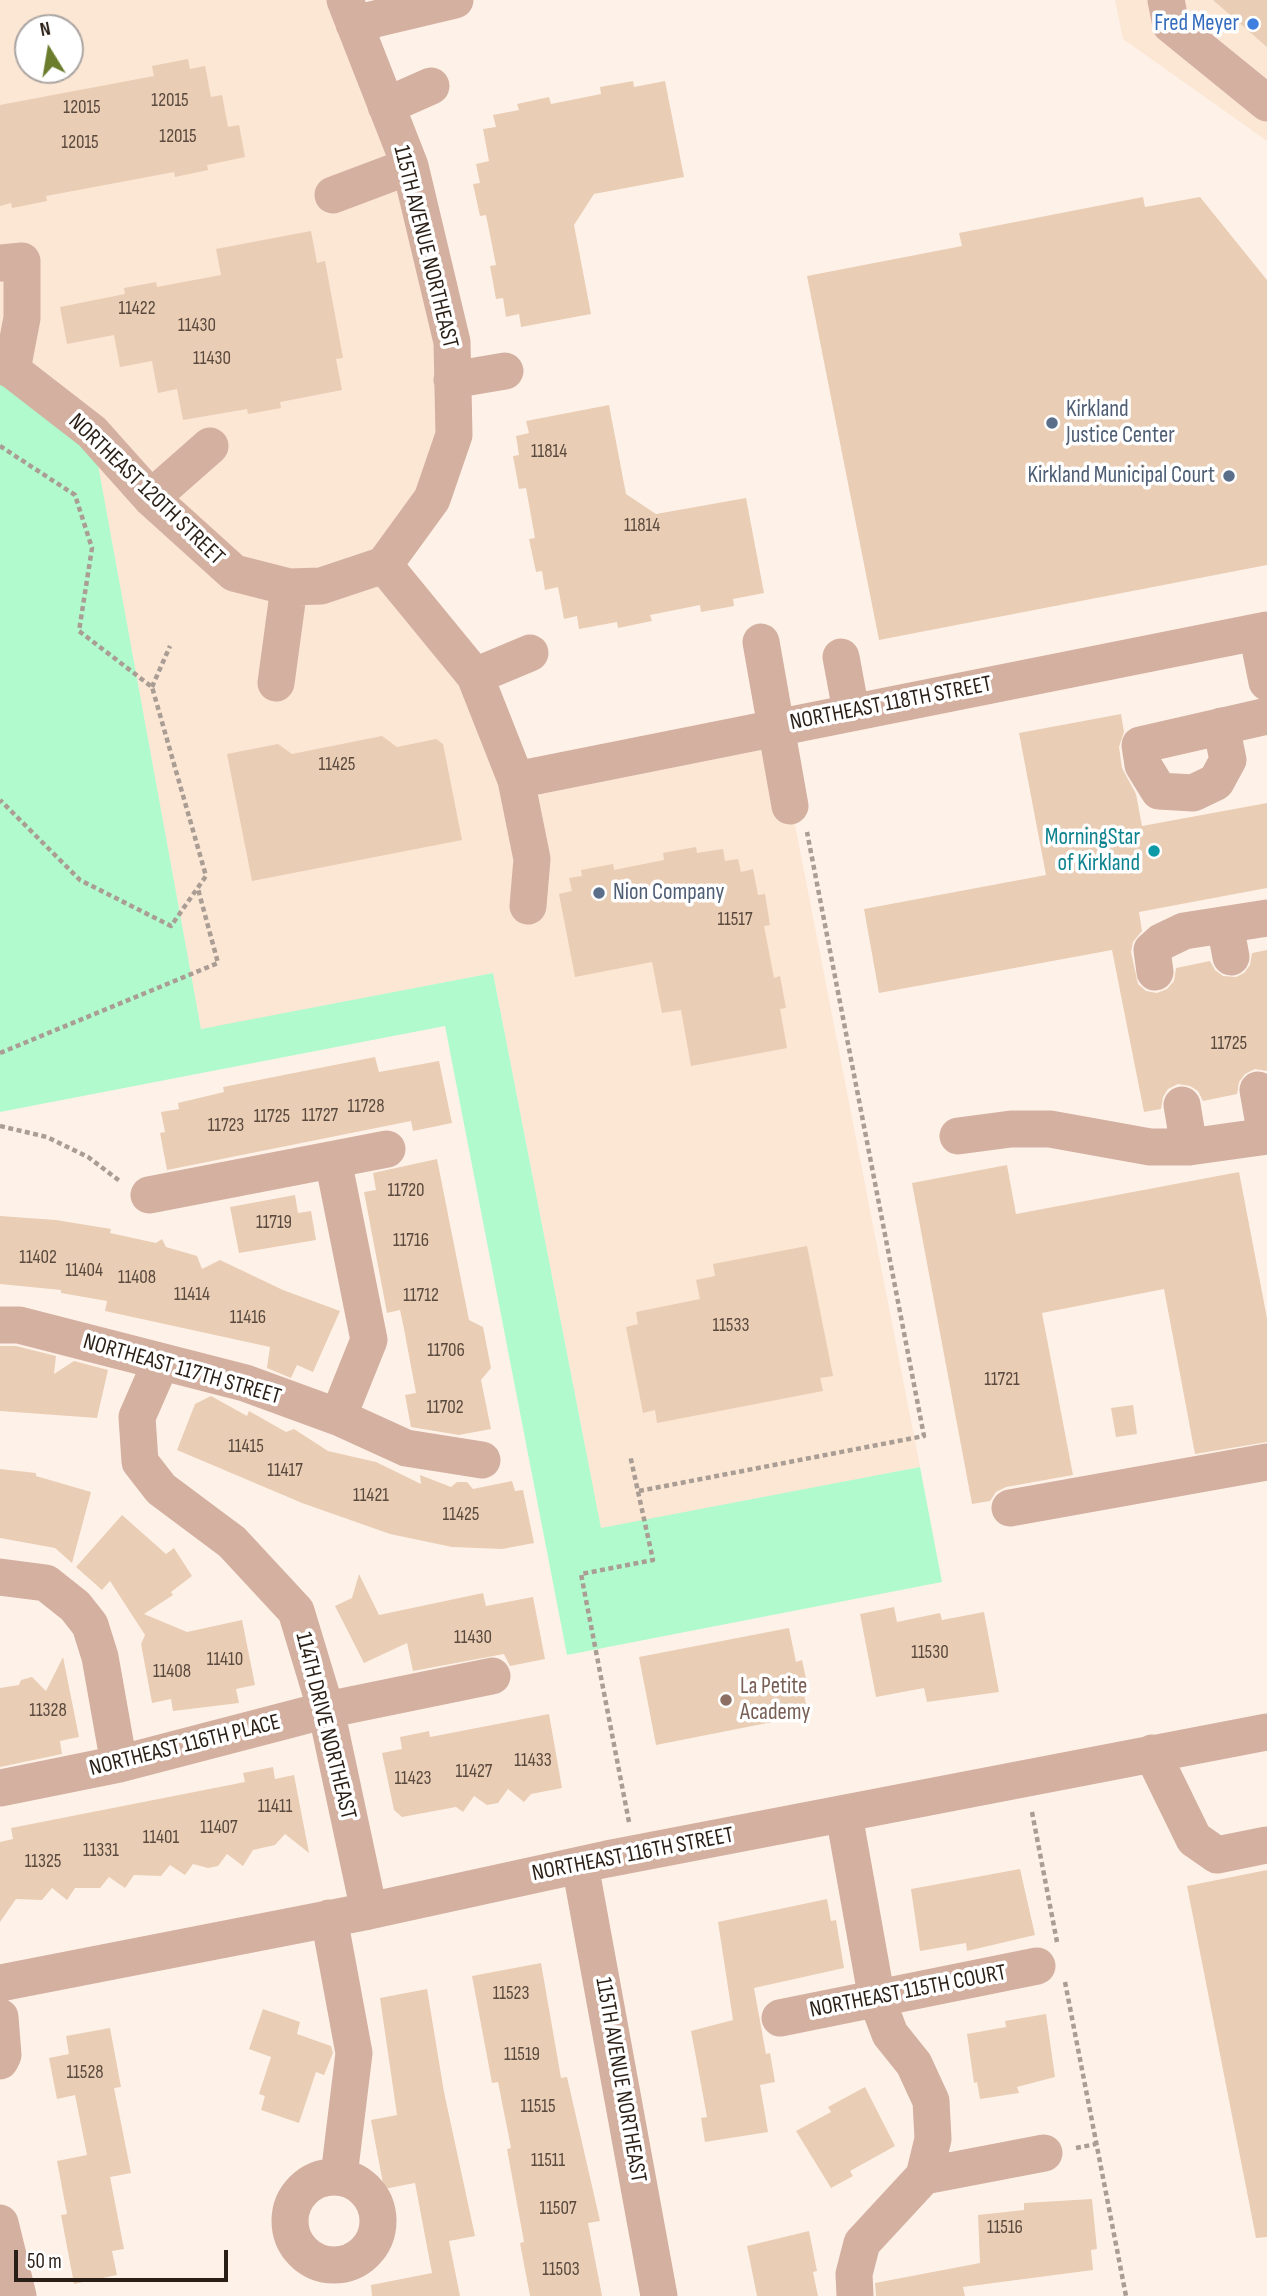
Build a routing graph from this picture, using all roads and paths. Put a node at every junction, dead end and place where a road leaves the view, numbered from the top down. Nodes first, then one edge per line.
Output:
1 (455, 0) edge
2 (1166, 0) edge
3 (350, 12) edge
4 (431, 86) dead end
5 (1267, 103) edge
6 (386, 106) junction
7 (410, 166) junction
8 (332, 195) dead end
9 (0, 263) edge
10 (6, 368) edge
11 (505, 371) dead end
12 (453, 380) junction
13 (0, 446) edge
14 (210, 446) dead end
15 (150, 498) junction
16 (384, 565) junction
17 (289, 587) junction
18 (1262, 631) edge
19 (761, 642) dead end
20 (170, 646) dead end
21 (530, 653) dead end
22 (841, 657) dead end
23 (475, 676) junction
24 (1267, 682) edge
25 (276, 683) dead end
26 (152, 687) junction
27 (851, 711) junction
28 (1267, 716) edge
29 (1222, 726) dead end
30 (776, 727) junction
31 (516, 780) junction
32 (0, 800) edge
33 (798, 817) joint
34 (198, 889) junction
35 (528, 906) dead end
36 (1267, 918) edge
37 (1155, 972) dead end
38 (0, 1054) edge
39 (1258, 1090) dead end
40 (1182, 1105) dead end
41 (0, 1126) edge
42 (958, 1136) dead end
43 (1267, 1136) edge
44 (1189, 1147) junction
45 (387, 1149) dead end
46 (334, 1160) junction
47 (149, 1195) joint
48 (0, 1325) edge
49 (161, 1362) junction
50 (338, 1417) junction
51 (629, 1455) dead end
52 (482, 1460) dead end
53 (1267, 1462) edge
54 (639, 1491) junction
55 (1010, 1508) dead end
56 (0, 1577) edge
57 (492, 1676) dead end
58 (326, 1710) junction
59 (1267, 1732) edge
60 (1152, 1754) junction
61 (119, 1764) junction
62 (0, 1788) edge
63 (1032, 1812) dead end
64 (844, 1815) junction
65 (1267, 1845) edge
66 (635, 1853) junction
67 (580, 1864) junction
68 (369, 1911) junction
69 (329, 1918) junction
70 (1053, 1962) junction
71 (0, 1983) edge
72 (877, 2000) junction
73 (0, 2017) edge
74 (780, 2018) dead end
75 (0, 2060) edge
76 (1044, 2154) dead end
77 (339, 2176) dead end
78 (925, 2176) junction
79 (0, 2223) edge
80 (18, 2296) edge
81 (659, 2296) edge
82 (855, 2296) edge
83 (1126, 2296) edge

1 - 3 street
2 - 5 street
3 - 6 street, 115TH AVENUE NORTHEAST
4 - 6 street
6 - 7 street, 115TH AVENUE NORTHEAST
7 - 8 street
7 - 12 street, 115TH AVENUE NORTHEAST
9 - 10 street
10 - 15 street, NORTHEAST 120TH STREET
11 - 12 street
12 - 16 street, 115TH AVENUE NORTHEAST
13 - 26 path
14 - 15 street
15 - 17 street, NORTHEAST 120TH STREET
16 - 17 street, NORTHEAST 120TH STREET
16 - 23 street
17 - 25 street
18 - 24 street
18 - 27 street, NORTHEAST 118TH STREET
19 - 30 street
20 - 26 path
21 - 23 street
22 - 27 street
23 - 31 street
26 - 34 path
27 - 30 street, NORTHEAST 118TH STREET
28 - 29 street
30 - 31 street, NORTHEAST 118TH STREET
30 - 33 street
31 - 35 street
32 - 34 path
33 - 54 path
34 - 38 path
36 - 37 street
39 - 43 street
40 - 44 street
41 - 47 path
42 - 44 street
43 - 44 street
45 - 46 street
46 - 47 street
46 - 50 street
48 - 49 street, NORTHEAST 117TH STREET
49 - 50 street, NORTHEAST 117TH STREET
49 - 58 street, 114TH DRIVE NORTHEAST
50 - 52 street, NORTHEAST 117TH STREET
51 - 54 path
53 - 55 street
54 - 66 path
56 - 61 street
57 - 58 street, NORTHEAST 116TH PLACE
58 - 61 street, NORTHEAST 116TH PLACE
58 - 68 street, 114TH DRIVE NORTHEAST
59 - 60 street, NORTHEAST 116TH STREET
60 - 64 street, NORTHEAST 116TH STREET
60 - 65 street
61 - 62 street, NORTHEAST 116TH PLACE
63 - 70 path
64 - 66 street, NORTHEAST 116TH STREET
64 - 72 street
66 - 67 street, NORTHEAST 116TH STREET
67 - 68 street, NORTHEAST 116TH STREET
67 - 81 street, 115TH AVENUE NORTHEAST
68 - 69 street, NORTHEAST 116TH STREET
69 - 71 street, NORTHEAST 116TH STREET
69 - 77 street
70 - 72 street, NORTHEAST 115TH COURT
70 - 83 path
72 - 74 street, NORTHEAST 115TH COURT
72 - 78 street
73 - 75 street
76 - 78 street
78 - 82 street
79 - 80 street

